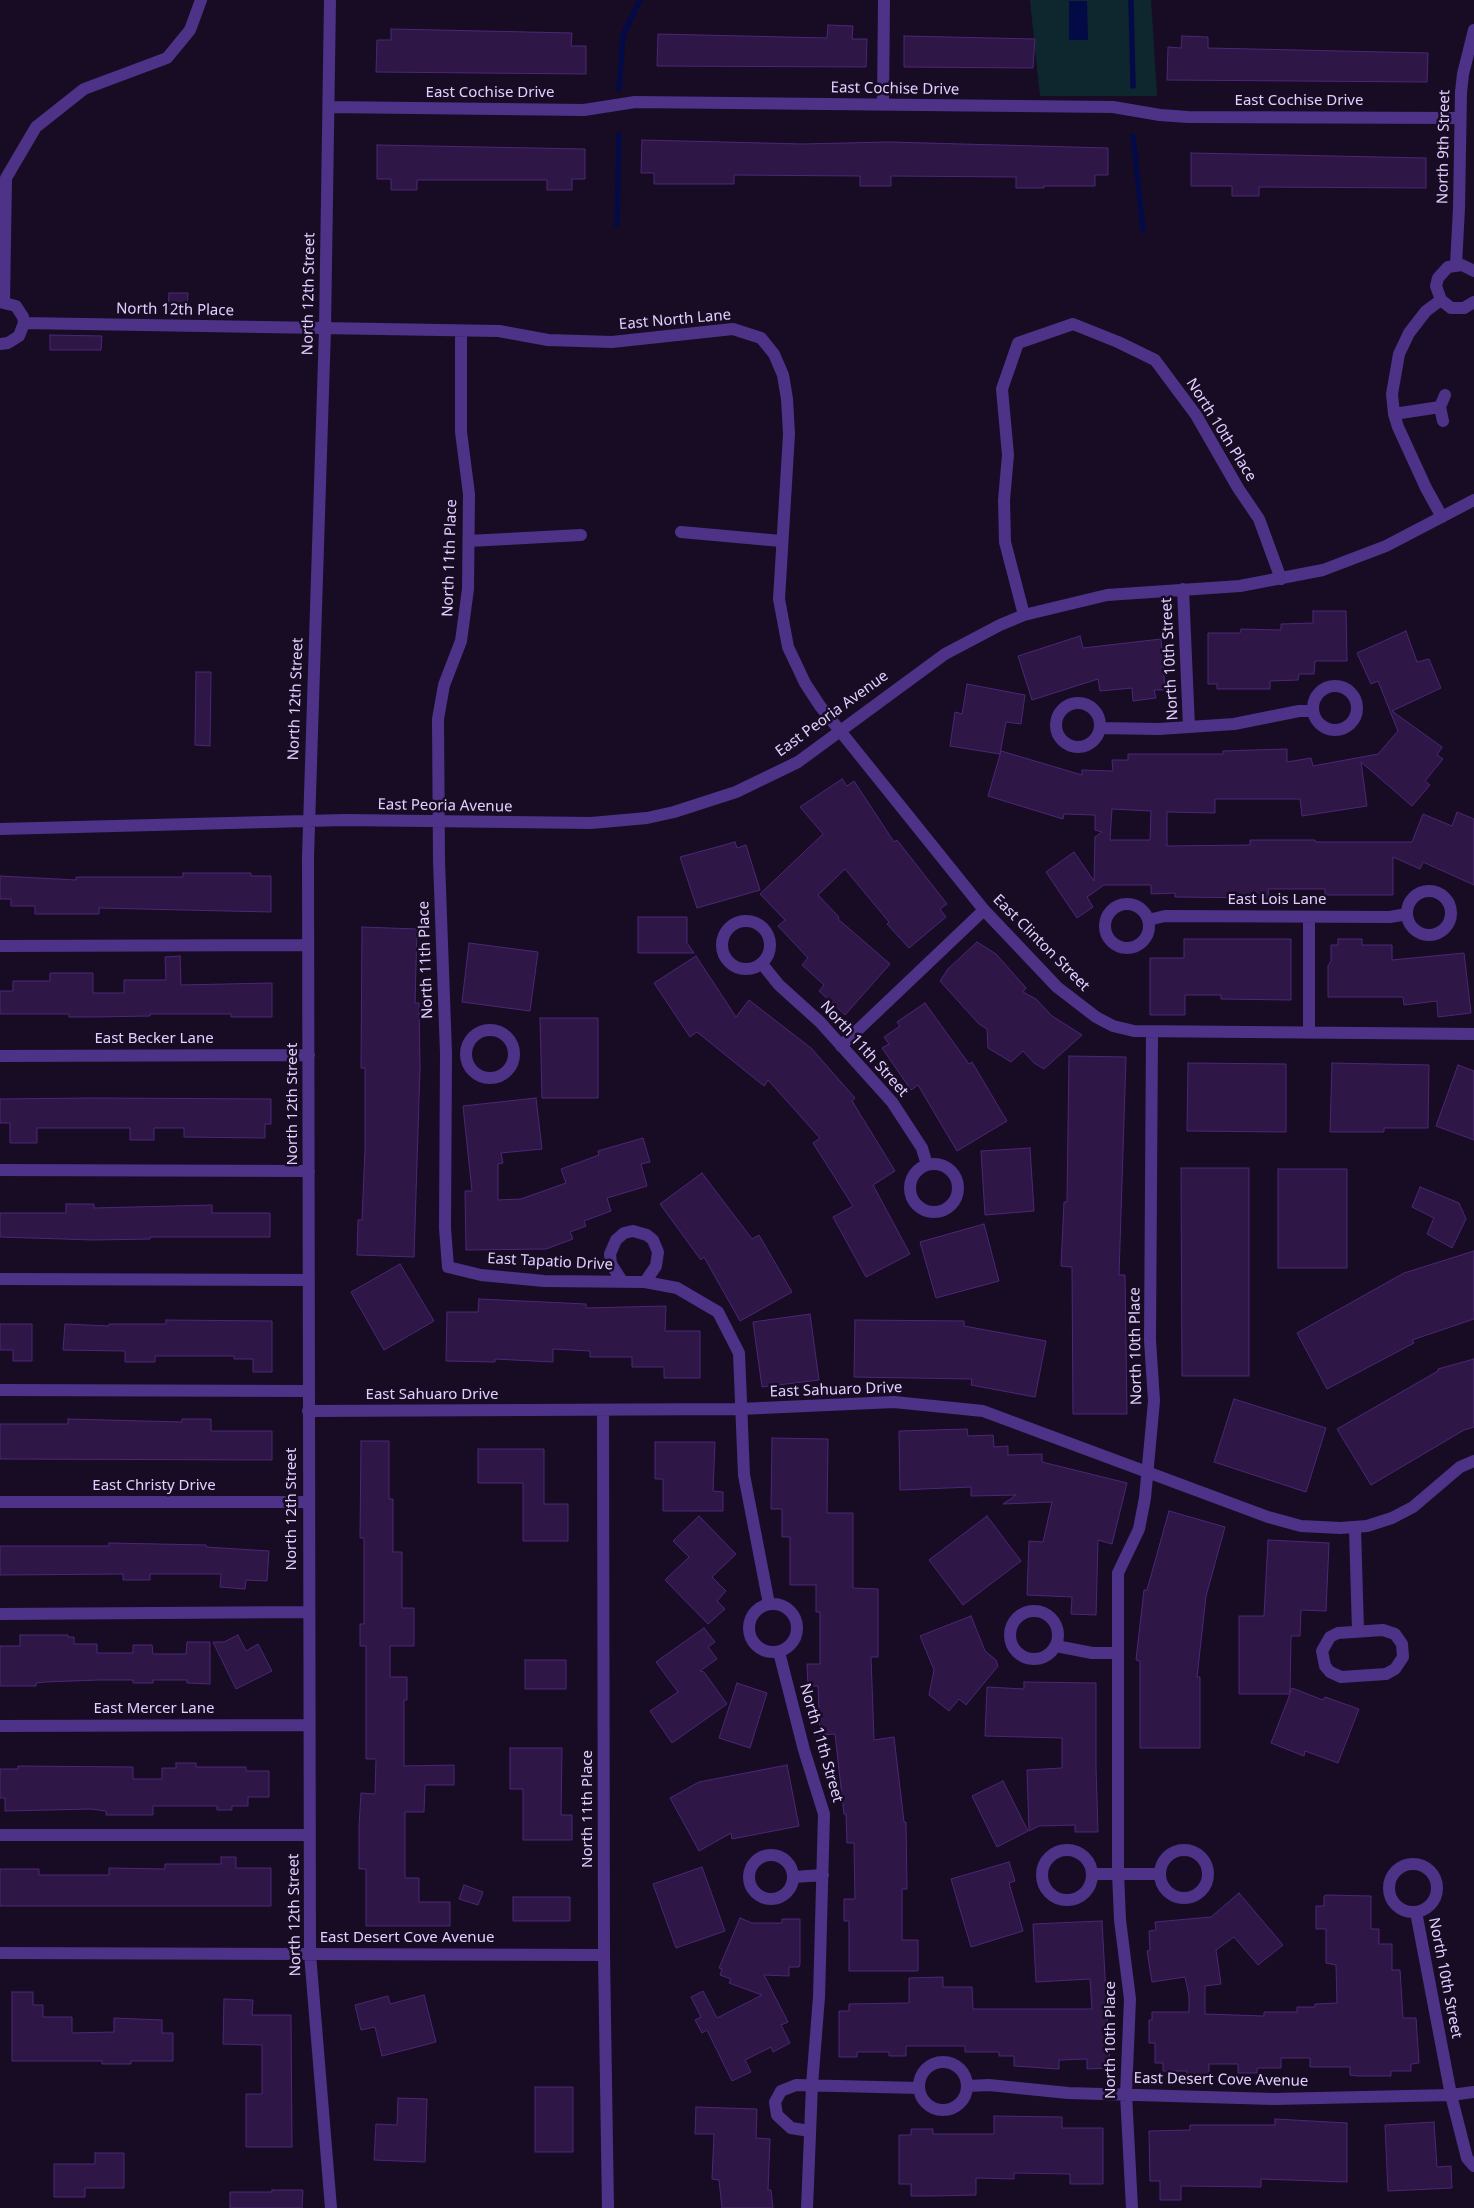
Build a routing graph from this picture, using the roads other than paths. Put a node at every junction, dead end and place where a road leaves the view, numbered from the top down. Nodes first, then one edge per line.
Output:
1 (201, 0) edge
2 (330, 0) edge
3 (884, 0) edge
4 (1474, 30) edge
5 (883, 105) junction
6 (329, 107) junction
7 (1460, 118) junction
8 (1456, 265) junction
9 (1474, 272) edge
10 (1440, 300) junction
11 (2, 302) edge
12 (1474, 302) edge
13 (24, 323) junction
14 (325, 329) junction
15 (461, 332) junction
16 (0, 344) edge
17 (1445, 395) dead end
18 (1440, 407) junction
19 (1394, 414) junction
20 (1443, 420) dead end
21 (1474, 500) edge
22 (1442, 517) junction
23 (681, 532) dead end
24 (581, 535) dead end
25 (469, 541) junction
26 (781, 541) junction
27 (1281, 579) junction
28 (1183, 589) junction
29 (1024, 615) junction
30 (1313, 711) dead end
31 (1189, 727) junction
32 (1100, 728) dead end
33 (840, 730) junction
34 (438, 821) junction
35 (308, 823) junction
36 (0, 830) edge
37 (984, 910) junction
38 (1406, 914) dead end
39 (1309, 917) junction
40 (1148, 920) dead end
41 (308, 945) junction
42 (0, 946) edge
43 (762, 964) dead end
44 (1152, 1033) junction
45 (1309, 1033) junction
46 (1474, 1034) edge
47 (841, 1046) junction
48 (446, 1052) junction
49 (466, 1052) dead end
50 (309, 1055) junction
51 (0, 1056) edge
52 (927, 1165) dead end
53 (0, 1170) edge
54 (309, 1170) junction
55 (448, 1267) joint
56 (0, 1279) edge
57 (309, 1280) junction
58 (622, 1281) junction
59 (645, 1282) junction
60 (0, 1390) edge
61 (308, 1391) junction
62 (740, 1409) junction
63 (308, 1411) junction
64 (603, 1411) junction
65 (1474, 1461) edge
66 (1147, 1471) junction
67 (0, 1502) edge
68 (309, 1502) junction
69 (1355, 1528) junction
70 (768, 1604) junction
71 (309, 1612) junction
72 (0, 1614) edge
73 (1358, 1631) junction
74 (1056, 1646) dead end
75 (779, 1652) junction
76 (1117, 1654) junction
77 (309, 1725) junction
78 (0, 1726) edge
79 (310, 1835) junction
80 (0, 1836) edge
81 (1118, 1873) junction
82 (1092, 1874) dead end
83 (1160, 1874) dead end
84 (823, 1875) junction
85 (794, 1877) dead end
86 (1416, 1912) dead end
87 (0, 1953) edge
88 (310, 1954) junction
89 (604, 1954) junction
90 (812, 2085) junction
91 (968, 2086) junction
92 (919, 2088) junction
93 (1474, 2092) edge
94 (1126, 2094) junction
95 (1451, 2095) junction
96 (810, 2131) junction
97 (1474, 2166) edge
98 (331, 2208) edge
99 (608, 2208) edge
100 (807, 2208) edge
101 (1132, 2208) edge

1 - 11 street
2 - 6 street, North 12th Street
3 - 5 street
4 - 7 street, North 9th Street
5 - 6 street, East Cochise Drive
5 - 7 street, East Cochise Drive
6 - 14 street, North 12th Street
7 - 8 street, North 9th Street
8 - 9 street
8 - 10 street
10 - 12 street
10 - 19 street
11 - 13 street
13 - 14 street, North 12th Place
13 - 16 street
14 - 15 street, East North Lane
14 - 35 street, North 12th Street
15 - 25 street, North 11th Place
15 - 26 street, East North Lane
17 - 18 street
18 - 19 street
18 - 20 street
19 - 22 street
21 - 22 street, East Peoria Avenue
22 - 27 street, East Peoria Avenue
23 - 26 street
24 - 25 street
25 - 34 street, North 11th Place
26 - 33 street, East North Lane
27 - 28 street, East Peoria Avenue
27 - 29 street, North 10th Place
28 - 29 street, East Peoria Avenue
28 - 31 street, North 10th Street
29 - 33 street, East Peoria Avenue
30 - 31 street
31 - 32 street
33 - 34 street, East Peoria Avenue
33 - 37 street, East Clinton Street
34 - 35 street, East Peoria Avenue
34 - 48 street, North 11th Place
35 - 36 street, East Peoria Avenue
35 - 41 street, North 12th Street
37 - 44 street, East Clinton Street
37 - 47 street
38 - 39 street, East Lois Lane
39 - 40 street, East Lois Lane
39 - 45 street
41 - 42 street
41 - 50 street, North 12th Street
43 - 47 street, North 11th Street
44 - 45 street, East Clinton Street
44 - 66 street, North 10th Place
45 - 46 street, East Clinton Street
47 - 52 street, North 11th Street
48 - 49 street
48 - 55 street, North 11th Place
50 - 51 street, East Becker Lane
50 - 54 street, North 12th Street
53 - 54 street
54 - 57 street, North 12th Street
55 - 58 street, East Tapatio Drive
56 - 57 street
57 - 61 street, North 12th Street
58 - 59 street, East Tapatio Drive
58 - 59 street, East Tapatio Drive
59 - 62 street, East Tapatio Drive
60 - 61 street
61 - 63 street, North 12th Street
62 - 64 street, East Sahuaro Drive
62 - 66 street, East Sahuaro Drive
62 - 70 street
63 - 64 street, East Sahuaro Drive
63 - 68 street, North 12th Street
64 - 89 street, North 11th Place
65 - 69 street, East Sahuaro Drive
66 - 69 street, East Sahuaro Drive
66 - 76 street, North 10th Place
67 - 68 street, East Christy Drive
68 - 71 street, North 12th Street
69 - 73 street
70 - 75 street
70 - 75 street
71 - 72 street
71 - 77 street, North 12th Street
73 - 73 street
74 - 76 street
75 - 84 street, North 11th Street
76 - 81 street, North 10th Place
77 - 78 street, East Mercer Lane
77 - 79 street, North 12th Street
79 - 80 street
79 - 88 street, North 12th Street
81 - 82 street
81 - 83 street
81 - 94 street, North 10th Place
84 - 85 street
84 - 90 street, North 11th Street
86 - 95 street, North 10th Street
87 - 88 street, East Desert Cove Avenue
88 - 89 street, East Desert Cove Avenue
88 - 98 street, North 12th Street
89 - 99 street, North 11th Place
90 - 92 street
90 - 96 street, North 11th Street
90 - 96 street
91 - 92 street
91 - 92 street
91 - 94 street, East Desert Cove Avenue
93 - 95 street, East Desert Cove Avenue
94 - 95 street, East Desert Cove Avenue
94 - 101 street, North 10th Place
95 - 97 street, North 10th Street
96 - 100 street, North 11th Street

